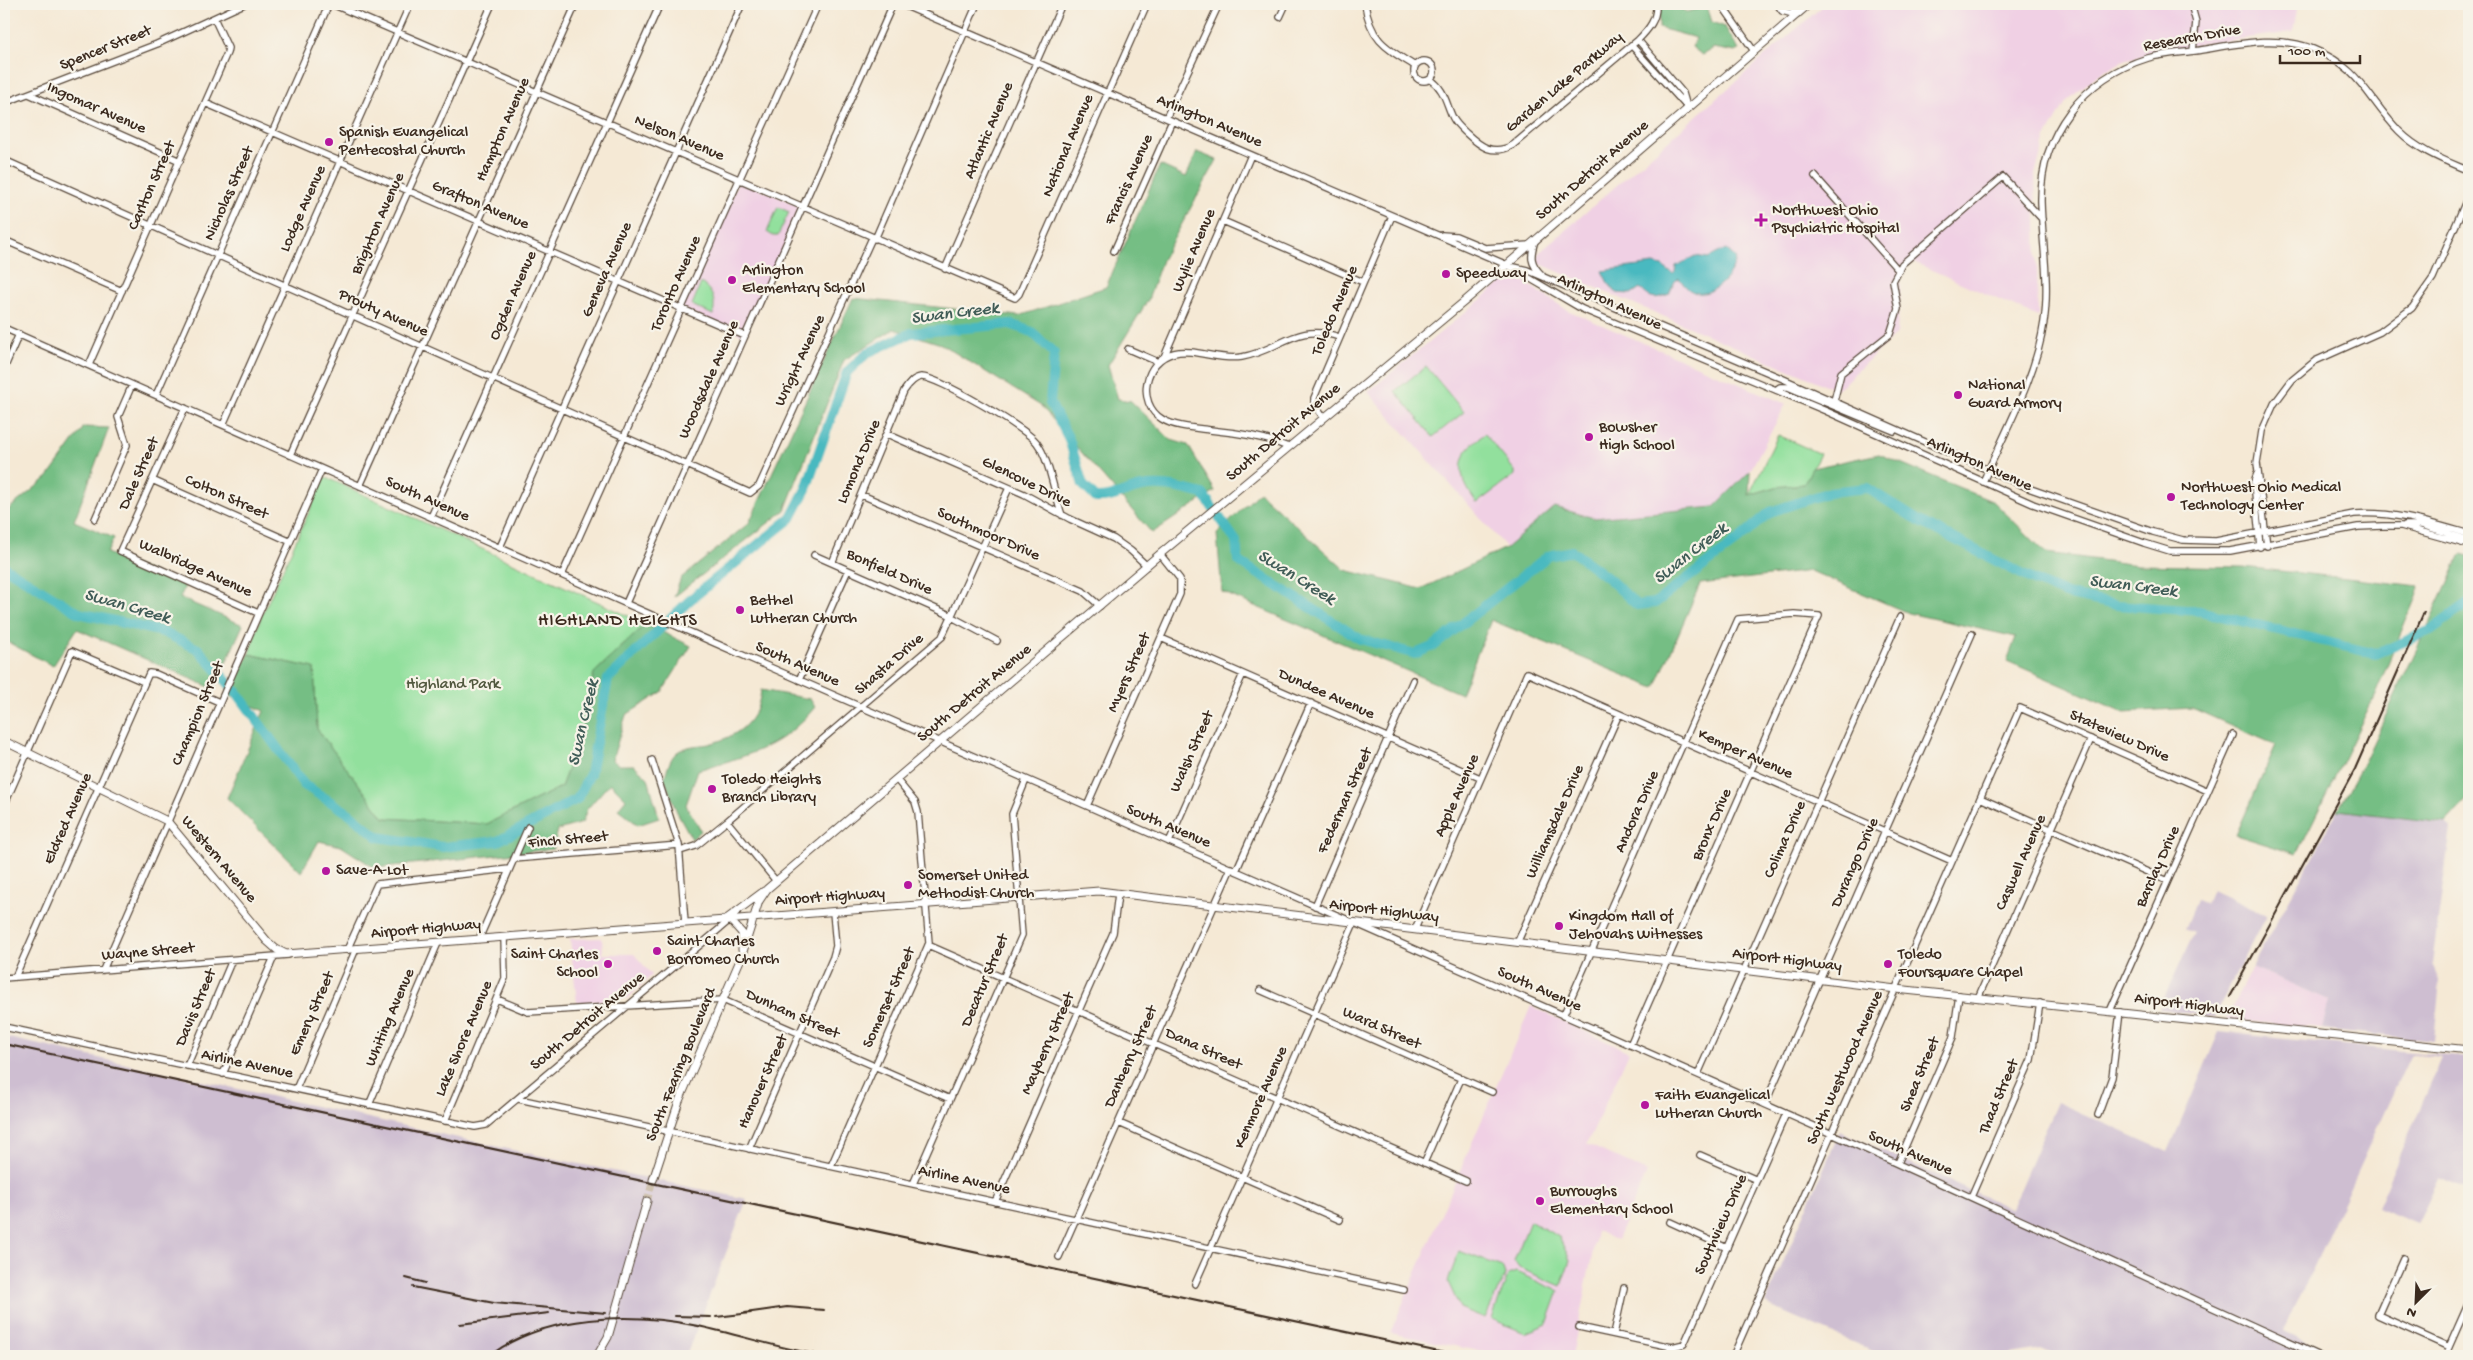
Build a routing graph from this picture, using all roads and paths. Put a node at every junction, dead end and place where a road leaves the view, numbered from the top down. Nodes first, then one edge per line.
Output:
1 (244, 4) edge
2 (331, 4) edge
3 (410, 4) edge
4 (492, 4) edge
5 (576, 4) edge
6 (660, 4) edge
7 (742, 4) edge
8 (818, 4) edge
9 (894, 4) edge
10 (901, 4) edge
11 (977, 4) edge
12 (1062, 4) edge
13 (1147, 4) edge
14 (1219, 4) edge
15 (1286, 4) edge
16 (1365, 4) edge
17 (1656, 4) edge
18 (1721, 4) edge
19 (1777, 4) edge
20 (1791, 4) edge
21 (1809, 4) edge
22 (2191, 4) edge
23 (1796, 15) junction
24 (1280, 17) dead end
25 (214, 18) junction
26 (965, 31) junction
27 (397, 32) junction
28 (1638, 40) junction
29 (1631, 46) junction
30 (1754, 51) junction
31 (2193, 51) junction
32 (466, 62) junction
33 (1035, 62) junction
34 (1415, 66) junction
35 (1430, 79) junction
36 (536, 92) junction
37 (1107, 92) junction
38 (29, 94) junction
39 (4, 103) edge
40 (205, 103) junction
41 (1688, 107) junction
42 (1169, 120) junction
43 (606, 122) junction
44 (273, 132) junction
45 (675, 152) junction
46 (1251, 155) junction
47 (4, 160) edge
48 (340, 161) junction
49 (180, 162) junction
50 (2469, 171) edge
51 (1815, 176) dead end
52 (739, 180) junction
53 (408, 190) junction
54 (2469, 194) edge
55 (802, 207) junction
56 (1392, 216) junction
57 (2042, 219) junction
58 (478, 221) junction
59 (1223, 221) junction
60 (151, 226) junction
61 (1437, 235) junction
62 (874, 238) junction
63 (4, 240) edge
64 (1533, 242) junction
65 (549, 251) junction
66 (1114, 251) dead end
67 (217, 255) junction
68 (1507, 265) junction
69 (945, 269) junction
70 (1899, 271) junction
71 (1545, 278) junction
72 (618, 281) junction
73 (1363, 282) junction
74 (284, 285) junction
75 (122, 291) junction
76 (1015, 298) joint
77 (681, 308) junction
78 (352, 316) junction
79 (4, 328) edge
80 (19, 334) junction
81 (744, 336) junction
82 (1339, 337) junction
83 (422, 347) junction
84 (1128, 349) dead end
85 (1164, 357) junction
86 (1158, 362) junction
87 (89, 365) junction
88 (4, 369) edge
89 (492, 378) junction
90 (132, 385) junction
91 (1776, 390) junction
92 (156, 395) junction
93 (1834, 401) junction
94 (185, 408) junction
95 (560, 408) junction
96 (1323, 417) junction
97 (223, 425) junction
98 (887, 434) junction
99 (624, 436) junction
100 (1920, 439) junction
101 (1288, 447) junction
102 (290, 455) junction
103 (687, 465) junction
104 (322, 469) junction
105 (1988, 470) junction
106 (2257, 474) junction
107 (152, 480) junction
108 (1983, 482) junction
109 (360, 486) junction
110 (1009, 488) junction
111 (750, 493) joint
112 (862, 495) junction
113 (1062, 515) junction
114 (431, 517) junction
115 (95, 519) dead end
116 (2401, 526) junction
117 (2266, 533) junction
118 (2259, 534) junction
119 (2469, 534) edge
120 (2469, 540) edge
121 (289, 541) junction
122 (2469, 545) edge
123 (2268, 546) junction
124 (2260, 547) junction
125 (500, 548) junction
126 (982, 548) junction
127 (120, 551) joint
128 (814, 554) dead end
129 (1160, 554) junction
130 (832, 563) junction
131 (1147, 566) junction
132 (848, 570) junction
133 (562, 575) junction
134 (626, 603) junction
135 (1100, 606) junction
136 (258, 613) junction
137 (952, 617) junction
138 (1900, 617) dead end
139 (1738, 619) joint
140 (1972, 634) dead end
141 (1161, 638) junction
142 (997, 641) dead end
143 (1527, 673) joint
144 (1243, 674) junction
145 (798, 680) junction
146 (1413, 680) dead end
147 (144, 682) junction
148 (218, 702) junction
149 (1310, 703) junction
150 (861, 708) junction
151 (2020, 708) joint
152 (1619, 714) junction
153 (2233, 735) dead end
154 (1389, 738) junction
155 (2091, 739) junction
156 (4, 741) edge
157 (940, 742) junction
158 (1684, 743) junction
159 (27, 753) junction
160 (652, 760) dead end
161 (1751, 773) junction
162 (1480, 778) junction
163 (896, 779) junction
164 (1026, 780) junction
165 (98, 787) junction
166 (2208, 791) junction
167 (1980, 798) junction
168 (1818, 802) junction
169 (4, 806) edge
170 (1087, 806) junction
171 (167, 821) junction
172 (727, 822) junction
173 (528, 827) dead end
174 (2051, 830) junction
175 (1885, 832) junction
176 (1169, 842) junction
177 (680, 848) junction
178 (514, 859) junction
179 (1952, 861) junction
180 (510, 869) junction
181 (1233, 870) junction
182 (776, 881) junction
183 (2168, 881) junction
184 (767, 889) junction
185 (1118, 894) junction
186 (1018, 897) junction
187 (926, 905) junction
188 (1215, 905) junction
189 (1315, 906) junction
190 (833, 912) junction
191 (755, 917) junction
192 (727, 920) junction
193 (684, 923) junction
194 (1354, 923) junction
195 (1415, 929) junction
196 (504, 937) junction
197 (479, 939) junction
198 (1518, 941) junction
199 (438, 942) junction
200 (928, 945) junction
201 (356, 949) junction
202 (347, 950) junction
203 (1591, 950) junction
204 (294, 954) junction
205 (274, 956) junction
206 (741, 958) junction
207 (232, 960) junction
208 (1668, 960) junction
209 (1744, 969) junction
210 (103, 970) junction
211 (15, 977) junction
212 (4, 978) edge
213 (1003, 978) junction
214 (1820, 979) junction
215 (1896, 989) junction
216 (1260, 990) dead end
217 (1959, 995) junction
218 (1978, 998) junction
219 (497, 999) junction
220 (723, 1000) junction
221 (2040, 1003) junction
222 (630, 1005) junction
223 (1078, 1011) junction
224 (2110, 1011) junction
225 (2120, 1012) junction
226 (1313, 1014) junction
227 (1563, 1016) junction
228 (4, 1027) edge
229 (800, 1033) junction
230 (1154, 1044) junction
231 (1630, 1045) junction
232 (2469, 1050) edge
233 (187, 1066) junction
234 (875, 1066) junction
235 (223, 1074) junction
236 (1698, 1074) junction
237 (1461, 1079) junction
238 (296, 1089) junction
239 (1492, 1092) dead end
240 (1277, 1098) junction
241 (518, 1099) junction
242 (950, 1099) junction
243 (1765, 1104) junction
244 (369, 1105) junction
245 (1786, 1114) junction
246 (2098, 1115) dead end
247 (445, 1121) junction
248 (1119, 1123) junction
249 (486, 1126) joint
250 (668, 1131) junction
251 (1832, 1134) junction
252 (750, 1149) junction
253 (1700, 1155) dead end
254 (1424, 1163) junction
255 (1898, 1163) junction
256 (831, 1166) junction
257 (1242, 1177) junction
258 (653, 1180) tunnel mouth
259 (1757, 1180) junction
260 (1466, 1181) dead end
261 (913, 1184) junction
262 (1972, 1197) junction
263 (647, 1201) tunnel mouth
264 (995, 1202) junction
265 (1076, 1219) junction
266 (1340, 1220) dead end
267 (1670, 1222) dead end
268 (1211, 1248) junction
269 (1727, 1248) junction
270 (1059, 1257) dead end
271 (2403, 1259) dead end
272 (1195, 1284) dead end
273 (1624, 1288) dead end
274 (1404, 1290) dead end
275 (2469, 1302) edge
276 (1579, 1327) dead end
277 (1614, 1334) junction
278 (2449, 1347) junction
279 (597, 1356) edge
280 (1733, 1356) edge
281 (2320, 1356) edge
282 (2445, 1356) edge

1 - 25 street, Spencer Street
2 - 27 street, Nelson Avenue
2 - 44 street, Nicholas Street
3 - 27 street, Lodge Avenue
4 - 32 street, Brighton Avenue
5 - 36 street, Hampton Avenue
6 - 43 street, Ogden Avenue
7 - 45 street, Geneva Avenue
8 - 52 street, Toronto Avenue
9 - 55 street, Woodsdale Avenue
10 - 26 street, Arlington Avenue
11 - 26 street, Wright Avenue
12 - 33 street, Atlantic Avenue
13 - 37 street, National Avenue
14 - 42 street, Francis Avenue
15 - 24 street
16 - 34 street
17 - 28 street, Garden Lake Parkway
18 - 30 street
19 - 23 street
20 - 23 street
21 - 23 main road, South Detroit Avenue
22 - 31 street
23 - 30 main road, South Detroit Avenue
25 - 38 street, Spencer Street
25 - 40 street, Carlton Street
26 - 33 street, Arlington Avenue
26 - 62 street, Wright Avenue
27 - 32 street, Nelson Avenue
27 - 48 street, Lodge Avenue
28 - 29 street, Garden Lake Parkway
28 - 41 street
29 - 35 street, Garden Lake Parkway
29 - 41 street
30 - 41 main road, South Detroit Avenue
31 - 50 street, Research Drive
31 - 57 street, Research Drive
32 - 36 street, Nelson Avenue
32 - 53 street, Brighton Avenue
33 - 37 street, Arlington Avenue
33 - 69 street, Atlantic Avenue
34 - 35 street
34 - 35 street
36 - 43 street, Nelson Avenue
36 - 58 street, Hampton Avenue
37 - 42 street, Arlington Avenue
37 - 76 street, National Avenue
38 - 39 street, Spencer Street
38 - 49 street, Ingomar Avenue
40 - 44 street, Grafton Avenue
40 - 49 street, Carlton Street
41 - 64 main road, South Detroit Avenue
42 - 46 street, Arlington Avenue
42 - 66 street, Francis Avenue
43 - 45 street, Nelson Avenue
43 - 65 street, Ogden Avenue
44 - 48 street, Grafton Avenue
44 - 67 street, Nicholas Street
45 - 52 street, Nelson Avenue
45 - 72 street, Geneva Avenue
46 - 56 street, Arlington Avenue
46 - 59 street, Wylie Avenue
47 - 60 street, Prouty Avenue
48 - 53 street, Grafton Avenue
48 - 74 street, Lodge Avenue
49 - 60 street, Carlton Street
51 - 70 street
52 - 55 street, Nelson Avenue
52 - 77 street, Toronto Avenue
53 - 58 street, Grafton Avenue
53 - 78 street, Brighton Avenue
54 - 106 street
55 - 62 street, Nelson Avenue
55 - 81 street, Woodsdale Avenue
56 - 61 street, Arlington Avenue
56 - 73 street, Toledo Avenue
57 - 70 street
57 - 105 street, Research Drive
58 - 65 street, Grafton Avenue
58 - 83 street, Hampton Avenue
59 - 73 street
59 - 85 street, Wylie Avenue
60 - 67 street, Prouty Avenue
60 - 75 street, Carlton Street
61 - 64 street
61 - 68 street, Arlington Avenue
62 - 69 street, Nelson Avenue
62 - 111 street, Wright Avenue
63 - 75 street
64 - 68 main road, South Detroit Avenue
64 - 71 street
65 - 72 street, Grafton Avenue
65 - 89 street, Ogden Avenue
67 - 74 street, Prouty Avenue
67 - 92 street, Nicholas Street
68 - 71 street, Arlington Avenue
68 - 91 street, Arlington Avenue
68 - 96 main road, South Detroit Avenue
69 - 76 street, Nelson Avenue
70 - 93 street
71 - 93 street, Arlington Avenue
72 - 77 street, Grafton Avenue
72 - 95 street, Geneva Avenue
73 - 82 street, Toledo Avenue
74 - 78 street, Prouty Avenue
74 - 97 street, Lodge Avenue
75 - 87 street, Carlton Street
77 - 81 street, Grafton Avenue
77 - 99 street, Toronto Avenue
78 - 83 street, Prouty Avenue
78 - 102 street, Brighton Avenue
79 - 80 street, South Avenue
80 - 87 street, South Avenue
80 - 88 street
81 - 103 street, Woodsdale Avenue
82 - 85 street
82 - 96 street, Toledo Avenue
83 - 89 street, Prouty Avenue
83 - 109 street, Hampton Avenue
84 - 86 street
85 - 86 street
86 - 101 street
87 - 90 street, South Avenue
89 - 95 street, Prouty Avenue
89 - 114 street, Ogden Avenue
90 - 92 street, South Avenue
90 - 115 street
91 - 100 street
91 - 108 street, Arlington Avenue
92 - 94 street, South Avenue
93 - 100 street, Arlington Avenue
94 - 97 street, South Avenue
94 - 107 street, Dale Street
95 - 99 street, Prouty Avenue
95 - 125 street, Geneva Avenue
96 - 101 main road, South Detroit Avenue
97 - 102 street, South Avenue
98 - 110 street, Glencove Drive
98 - 112 street, Lomond Drive
98 - 113 street, Lomond Drive
99 - 103 street, Prouty Avenue
99 - 133 street, Toronto Avenue
100 - 105 street, Arlington Avenue
101 - 129 main road, South Detroit Avenue
102 - 104 street, South Avenue
103 - 111 street, Prouty Avenue
103 - 134 street, Woodsdale Avenue
104 - 109 street, South Avenue
104 - 121 street, Champion Street
105 - 108 street, Research Drive
105 - 118 street, Arlington Avenue
106 - 117 street
106 - 118 street
107 - 121 street, Colton Street
107 - 127 street, Dale Street
108 - 124 street, Arlington Avenue
109 - 114 street, South Avenue
110 - 113 street, Glencove Drive
110 - 126 street, Shasta Drive
112 - 126 street, Southmoor Drive
112 - 130 street, Lomond Drive
113 - 131 street, Glencove Drive
114 - 125 street, South Avenue
116 - 120 street
116 - 122 street, Arlington Avenue
116 - 123 street, Arlington Avenue
117 - 118 street, Arlington Avenue
117 - 119 street, Arlington Avenue
117 - 123 street
118 - 124 street
121 - 136 street, Champion Street
123 - 124 street, Arlington Avenue
125 - 133 street, South Avenue
126 - 135 street, Southmoor Drive
126 - 137 street, Shasta Drive
127 - 136 street, Walbridge Avenue
128 - 130 street, Bonfield Drive
129 - 131 main road, South Detroit Avenue
129 - 141 street, Myers Street
130 - 132 street, Bonfield Drive
131 - 135 main road, South Detroit Avenue
132 - 137 street, Bonfield Drive
132 - 145 street
133 - 134 street, South Avenue
134 - 145 street, South Avenue
135 - 157 main road, South Detroit Avenue
136 - 148 street, Champion Street
137 - 142 street, Bonfield Drive
137 - 150 street, Shasta Drive
138 - 168 street, Colima Drive
139 - 158 street, Andora Drive
139 - 161 street, Bronx Drive
140 - 175 street, Durango Drive
141 - 144 street, Dundee Avenue
141 - 170 street, Myers Street
143 - 152 street, Kemper Avenue
143 - 162 street, Apple Avenue
144 - 149 street, Dundee Avenue
144 - 176 street, Walsh Street
145 - 150 street, South Avenue
146 - 154 street, Federman Street
147 - 148 street, Eldred Avenue
147 - 159 street
147 - 165 street, Eldred Avenue
148 - 171 street, Champion Street
149 - 154 street, Dundee Avenue
149 - 181 street, Danberry Street
150 - 157 street, South Avenue
150 - 172 street, Shasta Drive
151 - 155 street, Stateview Drive
151 - 167 street, South Westwood Avenue
152 - 158 street, Kemper Avenue
152 - 198 street, Williamsdale Drive
153 - 166 street, Barclay Drive
154 - 162 street, Dundee Avenue
154 - 189 street, Federman Street
155 - 166 street, Stateview Drive
155 - 174 street, Caswell Avenue
156 - 159 main road, Western Avenue
157 - 163 main road, South Detroit Avenue
157 - 164 street, South Avenue
158 - 161 street, Kemper Avenue
158 - 203 street, Andora Drive
159 - 165 main road, Western Avenue
159 - 169 street
160 - 177 street
161 - 168 street, Kemper Avenue
161 - 208 street, Bronx Drive
162 - 195 street, Apple Avenue
163 - 182 main road, South Detroit Avenue
163 - 187 street, Somerset Street
164 - 170 street, South Avenue
164 - 186 street, Decatur Street
165 - 171 main road, Western Avenue
165 - 211 street, Eldred Avenue
166 - 183 street, Barclay Drive
167 - 174 street
167 - 179 street, South Westwood Avenue
168 - 175 street, Kemper Avenue
168 - 209 street, Colima Drive
170 - 176 street, South Avenue
171 - 204 main road, Western Avenue
171 - 210 street, Champion Street
172 - 177 street, Shasta Drive
172 - 182 street
173 - 178 street
174 - 183 street
174 - 218 street, Caswell Avenue
175 - 179 street, Kemper Avenue
175 - 214 street, Durango Drive
176 - 181 street, South Avenue
177 - 178 street, Finch Street
177 - 193 street
178 - 180 street, Finch Street
179 - 215 street, South Westwood Avenue
180 - 197 street, Finch Street
180 - 202 street
181 - 188 street, Danberry Street
181 - 189 street, South Avenue
182 - 184 main road, South Fearing Boulevard
183 - 224 street, Barclay Drive
184 - 191 main road, South Fearing Boulevard
184 - 192 main road
185 - 186 main road, Airport Highway
185 - 188 main road, Airport Highway
185 - 223 street, Mayberry Street
186 - 187 main road, Airport Highway
186 - 213 street, Decatur Street
187 - 190 main road, Airport Highway
187 - 200 street, Somerset Street
188 - 194 main road, Airport Highway
188 - 230 street, Danberry Street
189 - 194 street, South Avenue
190 - 191 main road, Airport Highway
190 - 229 street, Hanover Street
191 - 192 main road, Airport Highway
191 - 206 main road, South Fearing Boulevard
192 - 193 main road, Airport Highway
192 - 206 main road
192 - 222 street, South Detroit Avenue
193 - 196 main road, Airport Highway
194 - 195 main road, Airport Highway
194 - 226 street, Kenmore Avenue
194 - 227 street, South Avenue
195 - 198 main road, Airport Highway
196 - 197 main road, Airport Highway
196 - 219 street, Lake Shore Avenue
197 - 199 main road, Airport Highway
198 - 203 main road, Airport Highway
199 - 201 main road, Airport Highway
199 - 244 street, Whiting Avenue
200 - 213 street, Dana Street
200 - 234 street, Somerset Street
201 - 202 main road, Airport Highway
201 - 238 street, Emery Street
202 - 204 main road, Airport Highway
203 - 208 main road, Airport Highway
203 - 227 street, Andora Drive
204 - 205 street, Wayne Street
205 - 207 street, Wayne Street
205 - 235 street
206 - 220 main road, South Fearing Boulevard
207 - 210 street, Wayne Street
207 - 233 street, Davis Street
208 - 209 main road, Airport Highway
208 - 231 street, Bronx Drive
209 - 214 main road, Airport Highway
209 - 236 street, Colima Drive
210 - 211 street, Wayne Street
211 - 212 street, Wayne Street
213 - 223 street, Dana Street
213 - 242 street, Decatur Street
214 - 215 main road, Airport Highway
214 - 243 street, Durango Drive
215 - 217 main road, Airport Highway
215 - 251 street, South Westwood Avenue
216 - 226 street, Ward Street
217 - 218 main road, Airport Highway
217 - 255 street, Shea Street
218 - 221 main road, Airport Highway
219 - 222 street, Dunham Street
219 - 247 street, Lake Shore Avenue
220 - 222 street, Dunham Street
220 - 229 street, Dunham Street
220 - 250 main road, South Fearing Boulevard
221 - 224 main road, Airport Highway
221 - 262 street, Thad Street
222 - 241 street, South Detroit Avenue
223 - 230 street, Dana Street
223 - 264 street, Mayberry Street
224 - 225 main road, Airport Highway
225 - 232 main road, Airport Highway
225 - 246 street
226 - 237 street, Ward Street
226 - 240 street, Kenmore Avenue
227 - 231 street, South Avenue
228 - 233 street, Airline Avenue
229 - 234 street, Dunham Street
229 - 252 street, Hanover Street
230 - 240 street, Dana Street
230 - 248 street, Danberry Street
231 - 236 street, South Avenue
233 - 235 street, Airline Avenue
234 - 242 street, Dunham Street
234 - 256 street, Somerset Street
235 - 238 street, Airline Avenue
236 - 243 street, South Avenue
237 - 239 street, Ward Street
237 - 254 street
238 - 244 street, Airline Avenue
240 - 254 street, Dana Street
240 - 257 street, Kenmore Avenue
241 - 249 street, South Detroit Avenue
241 - 250 street, Airline Avenue
242 - 261 street, Decatur Street
243 - 245 street, South Avenue
244 - 247 street, Airline Avenue
245 - 251 street, South Avenue
245 - 259 street, Southview Drive
247 - 249 street, Airline Avenue
248 - 257 street
248 - 265 street, Danberry Street
250 - 252 street, Airline Avenue
250 - 258 main road, South Fearing Boulevard
251 - 255 street, South Avenue
251 - 280 street, South Westwood Avenue
252 - 256 street, Airline Avenue
253 - 259 street
254 - 260 street, Dana Street
255 - 262 street, South Avenue
256 - 261 street, Airline Avenue
257 - 266 street
257 - 268 street, Kenmore Avenue
259 - 269 street, Southview Drive
261 - 264 street, Airline Avenue
262 - 281 street, South Avenue
263 - 279 main road
264 - 265 street, Airline Avenue
265 - 268 street, Airline Avenue
265 - 270 street, Danberry Street
267 - 269 street
268 - 272 street, Kenmore Avenue
268 - 274 street, Airline Avenue
269 - 277 street, Southview Drive
271 - 278 street
273 - 277 street
275 - 278 street
276 - 277 street
278 - 282 street

